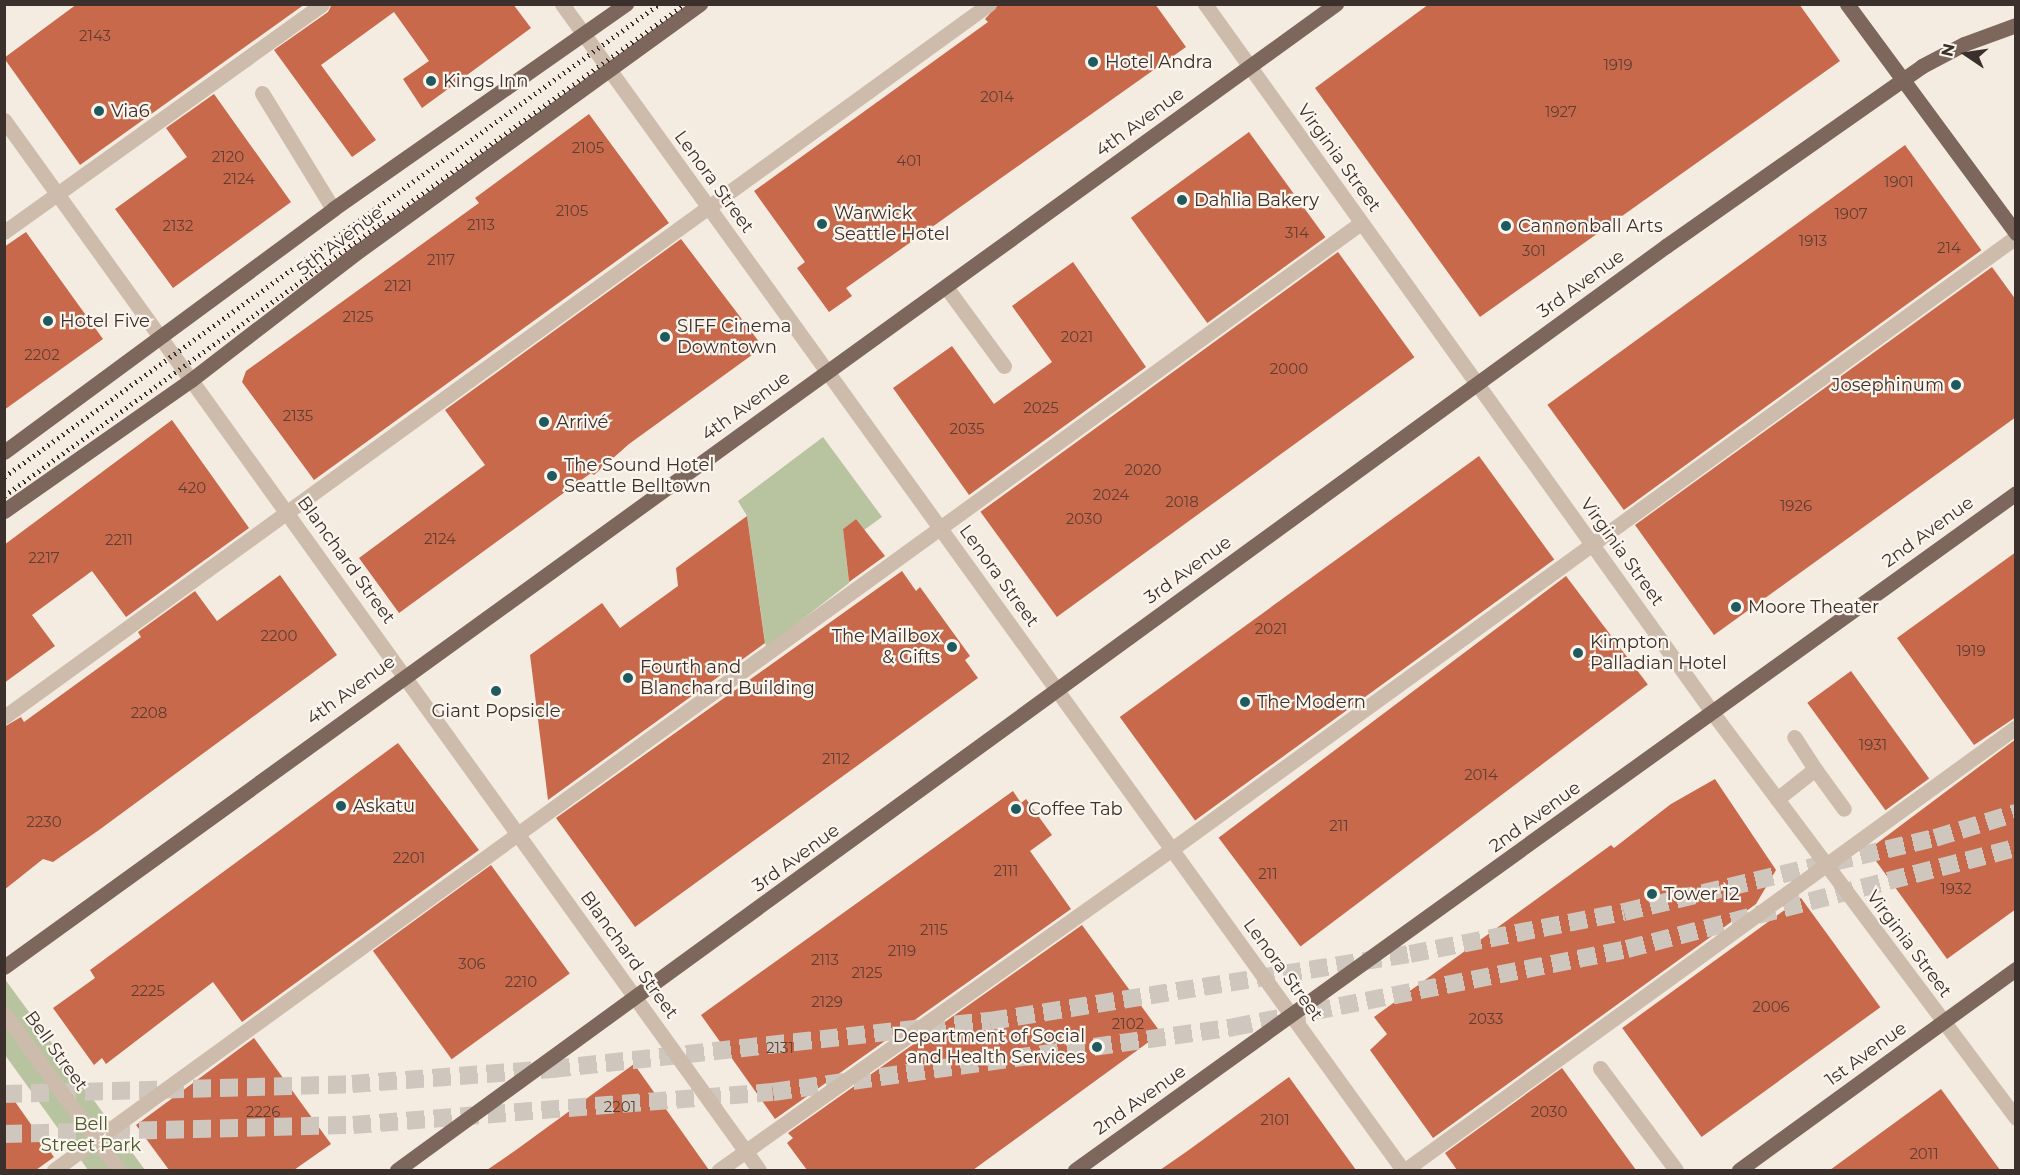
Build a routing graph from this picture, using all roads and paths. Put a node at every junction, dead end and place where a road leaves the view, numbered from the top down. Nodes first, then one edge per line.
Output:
1 (322, 4) edge
2 (562, 4) edge
3 (626, 4) edge
4 (700, 4) edge
5 (989, 4) edge
6 (1205, 4) edge
7 (1336, 4) edge
8 (1847, 4) edge
9 (1855, 12) edge
10 (2016, 25) edge
11 (584, 35) junction
12 (1250, 67) junction
13 (609, 69) junction
14 (1903, 80) junction
15 (262, 93) dead end
16 (4, 120) edge
17 (57, 194) junction
18 (709, 208) junction
19 (333, 209) junction
20 (1361, 223) junction
21 (4, 231) edge
22 (2016, 235) edge
23 (946, 287) junction
24 (159, 337) junction
25 (1004, 366) dead end
26 (827, 372) junction
27 (191, 380) junction
28 (1477, 384) junction
29 (4, 452) edge
30 (2016, 494) edge
31 (4, 511) edge
32 (289, 514) junction
33 (941, 529) junction
34 (1592, 544) junction
35 (404, 675) junction
36 (1056, 689) junction
37 (1712, 712) junction
38 (4, 717) edge
39 (2016, 727) edge
40 (1794, 737) dead end
41 (1815, 769) junction
42 (1777, 799) junction
43 (1844, 809) dead end
44 (518, 836) junction
45 (1172, 849) junction
46 (1826, 866) junction
47 (4, 967) edge
48 (2016, 969) edge
49 (637, 999) junction
50 (4, 1013) edge
51 (1292, 1017) junction
52 (1944, 1022) junction
53 (1600, 1068) dead end
54 (2016, 1118) edge
55 (96, 1141) junction
56 (746, 1150) junction
57 (54, 1170) edge
58 (118, 1170) edge
59 (397, 1170) edge
60 (718, 1170) edge
61 (759, 1170) edge
62 (1075, 1170) edge
63 (1404, 1170) edge
64 (1676, 1170) edge
65 (1739, 1170) edge

1 - 17 street
2 - 11 street, Lenora Street
3 - 11 main road, 5th Avenue
4 - 13 main road, 5th Avenue
5 - 18 street
6 - 12 street, Virginia Street
7 - 12 main road, 4th Avenue
8 - 9 main road
9 - 14 main road
10 - 14 main road, 3rd Avenue
11 - 13 street, Lenora Street
11 - 19 main road, 5th Avenue
12 - 20 street, Virginia Street
12 - 23 main road, 4th Avenue
13 - 18 street, Lenora Street
13 - 27 main road, 5th Avenue
14 - 22 main road
14 - 28 main road, 3rd Avenue
15 - 19 street
16 - 17 street, Blanchard Street
17 - 21 street
17 - 24 street, Blanchard Street
18 - 26 street, Lenora Street
18 - 32 street
19 - 24 main road, 5th Avenue
20 - 28 street, Virginia Street
20 - 33 street
22 - 34 street
23 - 25 street
23 - 26 main road, 4th Avenue
24 - 27 street, Blanchard Street
24 - 29 main road, 5th Avenue
26 - 33 street, Lenora Street
26 - 35 main road, 4th Avenue
27 - 31 main road, 5th Avenue
27 - 32 street, Blanchard Street
28 - 34 street, Virginia Street
28 - 36 main road, 3rd Avenue
30 - 37 main road, 2nd Avenue
32 - 35 street, Blanchard Street
32 - 38 street
33 - 36 street, Lenora Street
33 - 44 street
34 - 37 street, Virginia Street
34 - 45 street
35 - 44 street, Blanchard Street
35 - 47 main road, 4th Avenue
36 - 45 street, Lenora Street
36 - 49 main road, 3rd Avenue
37 - 42 street, Virginia Street
37 - 51 main road, 2nd Avenue
39 - 46 street
40 - 41 street
41 - 42 street
41 - 43 street
42 - 46 street, Virginia Street
44 - 49 street, Blanchard Street
44 - 55 street
45 - 51 street, Lenora Street
45 - 56 street
46 - 52 street, Virginia Street
46 - 63 street
48 - 52 main road, 1st Avenue
49 - 56 street, Blanchard Street
49 - 59 main road, 3rd Avenue
50 - 55 street, Bell Street
51 - 62 main road, 2nd Avenue
51 - 63 street, Lenora Street
52 - 54 street, Virginia Street
52 - 65 main road, 1st Avenue
53 - 64 street
55 - 57 street
55 - 58 street, Bell Street
56 - 60 street
56 - 61 street, Blanchard Street

